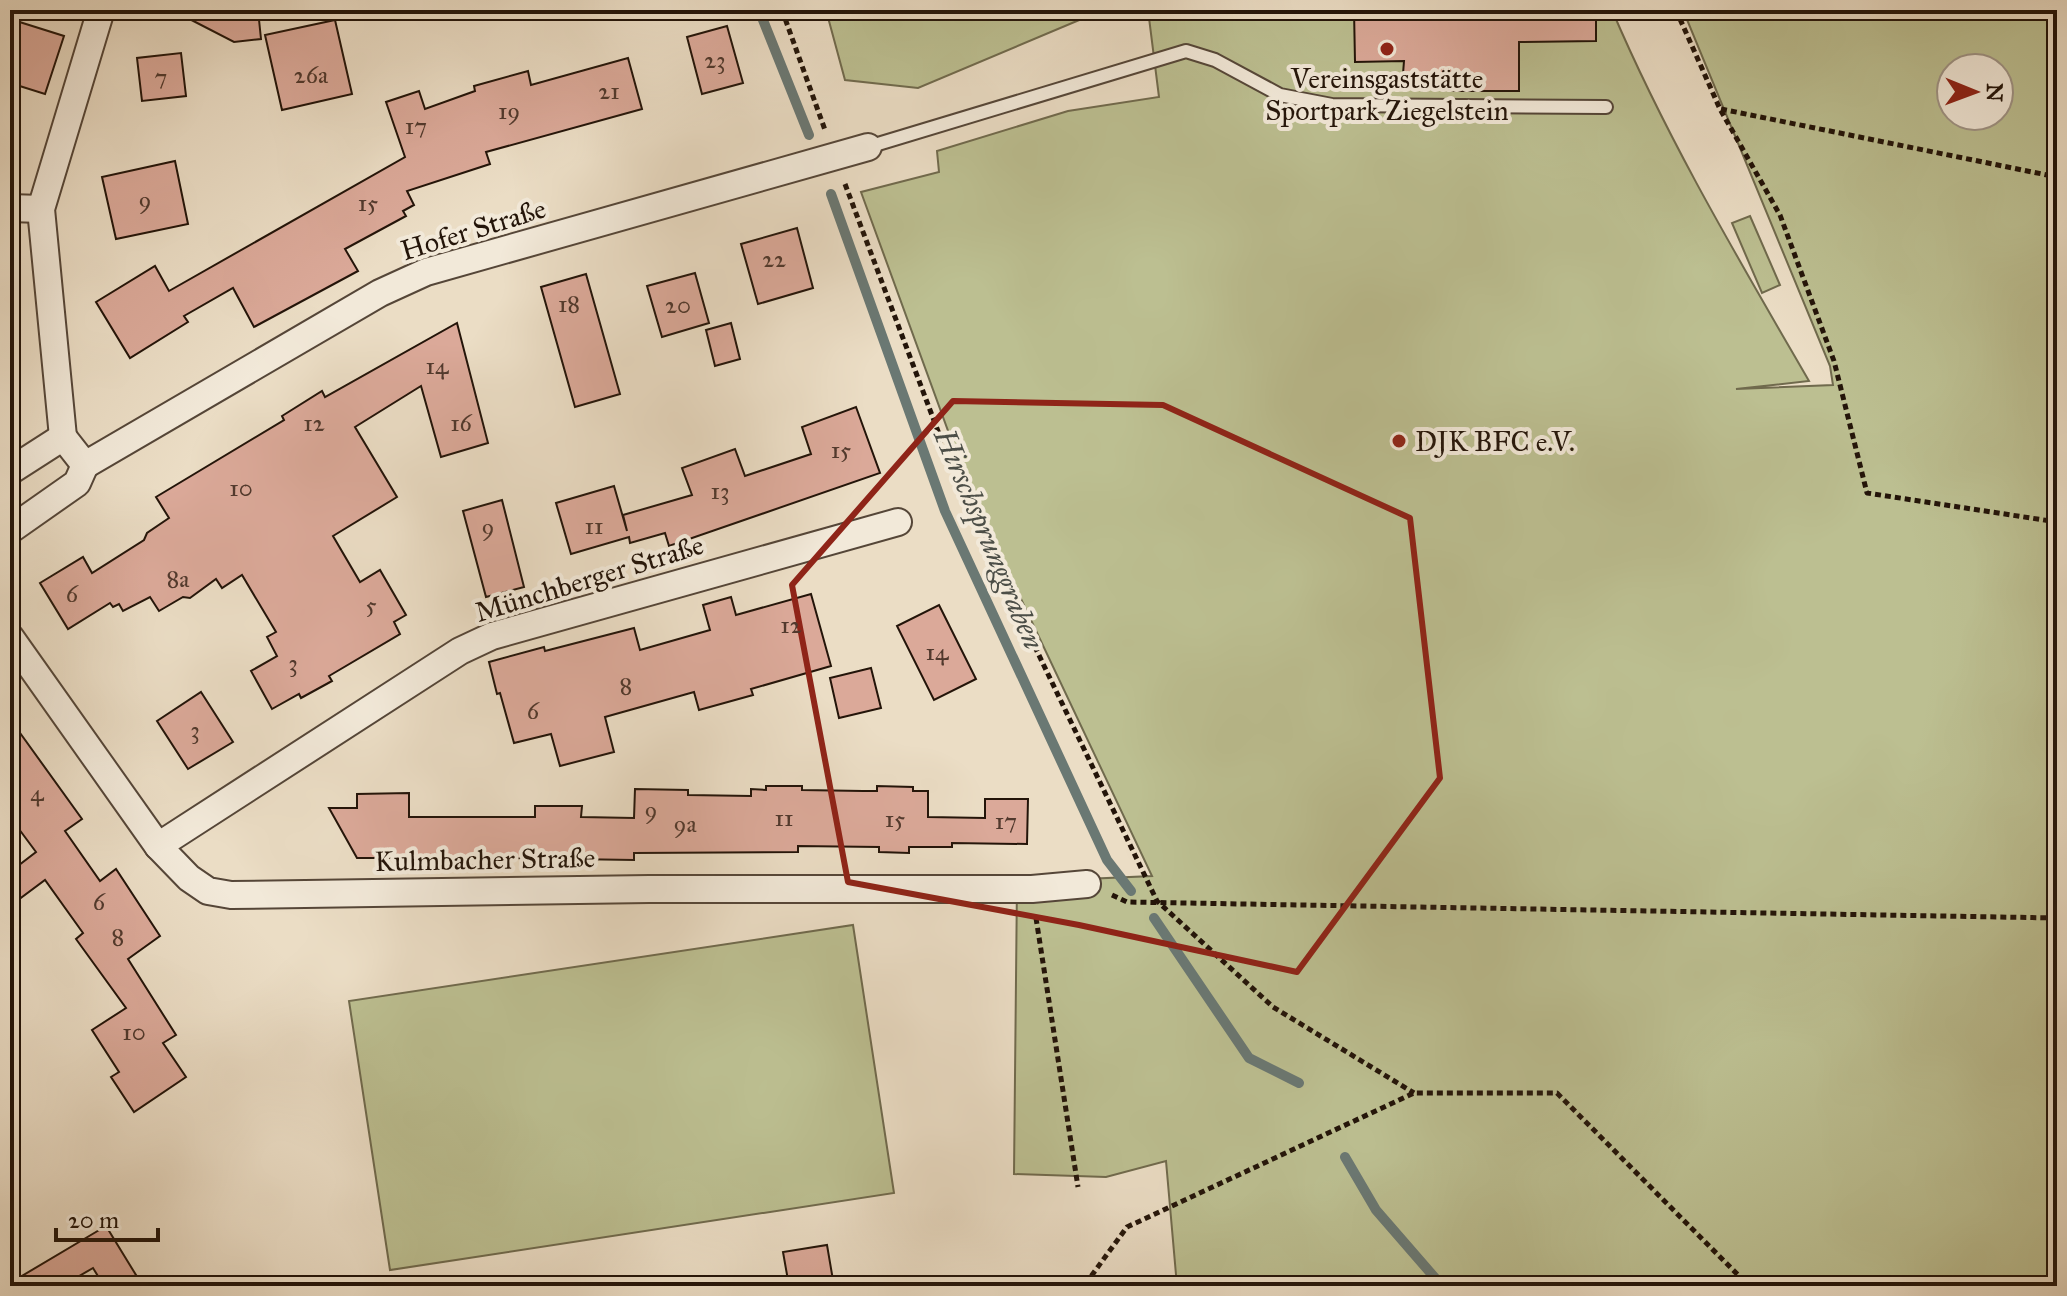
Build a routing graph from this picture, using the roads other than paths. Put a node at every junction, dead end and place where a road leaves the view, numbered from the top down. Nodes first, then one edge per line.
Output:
1 (101, 10) edge
2 (1606, 107) dead end
3 (868, 147) joint
4 (10, 208) edge
5 (41, 209) junction
6 (63, 437) junction
7 (85, 465) junction
8 (10, 471) edge
9 (898, 522) dead end
10 (10, 530) edge
11 (10, 637) edge
12 (158, 846) junction
13 (1087, 884) road end

1 - 5 street
2 - 3 lane
3 - 7 street, Hofer Straße
4 - 5 street
5 - 6 street
6 - 7 street
6 - 8 street
7 - 10 street, Hofer Straße
9 - 12 street, Münchberger Straße
11 - 12 street, Kulmbacher Straße
12 - 13 street, Kulmbacher Straße

